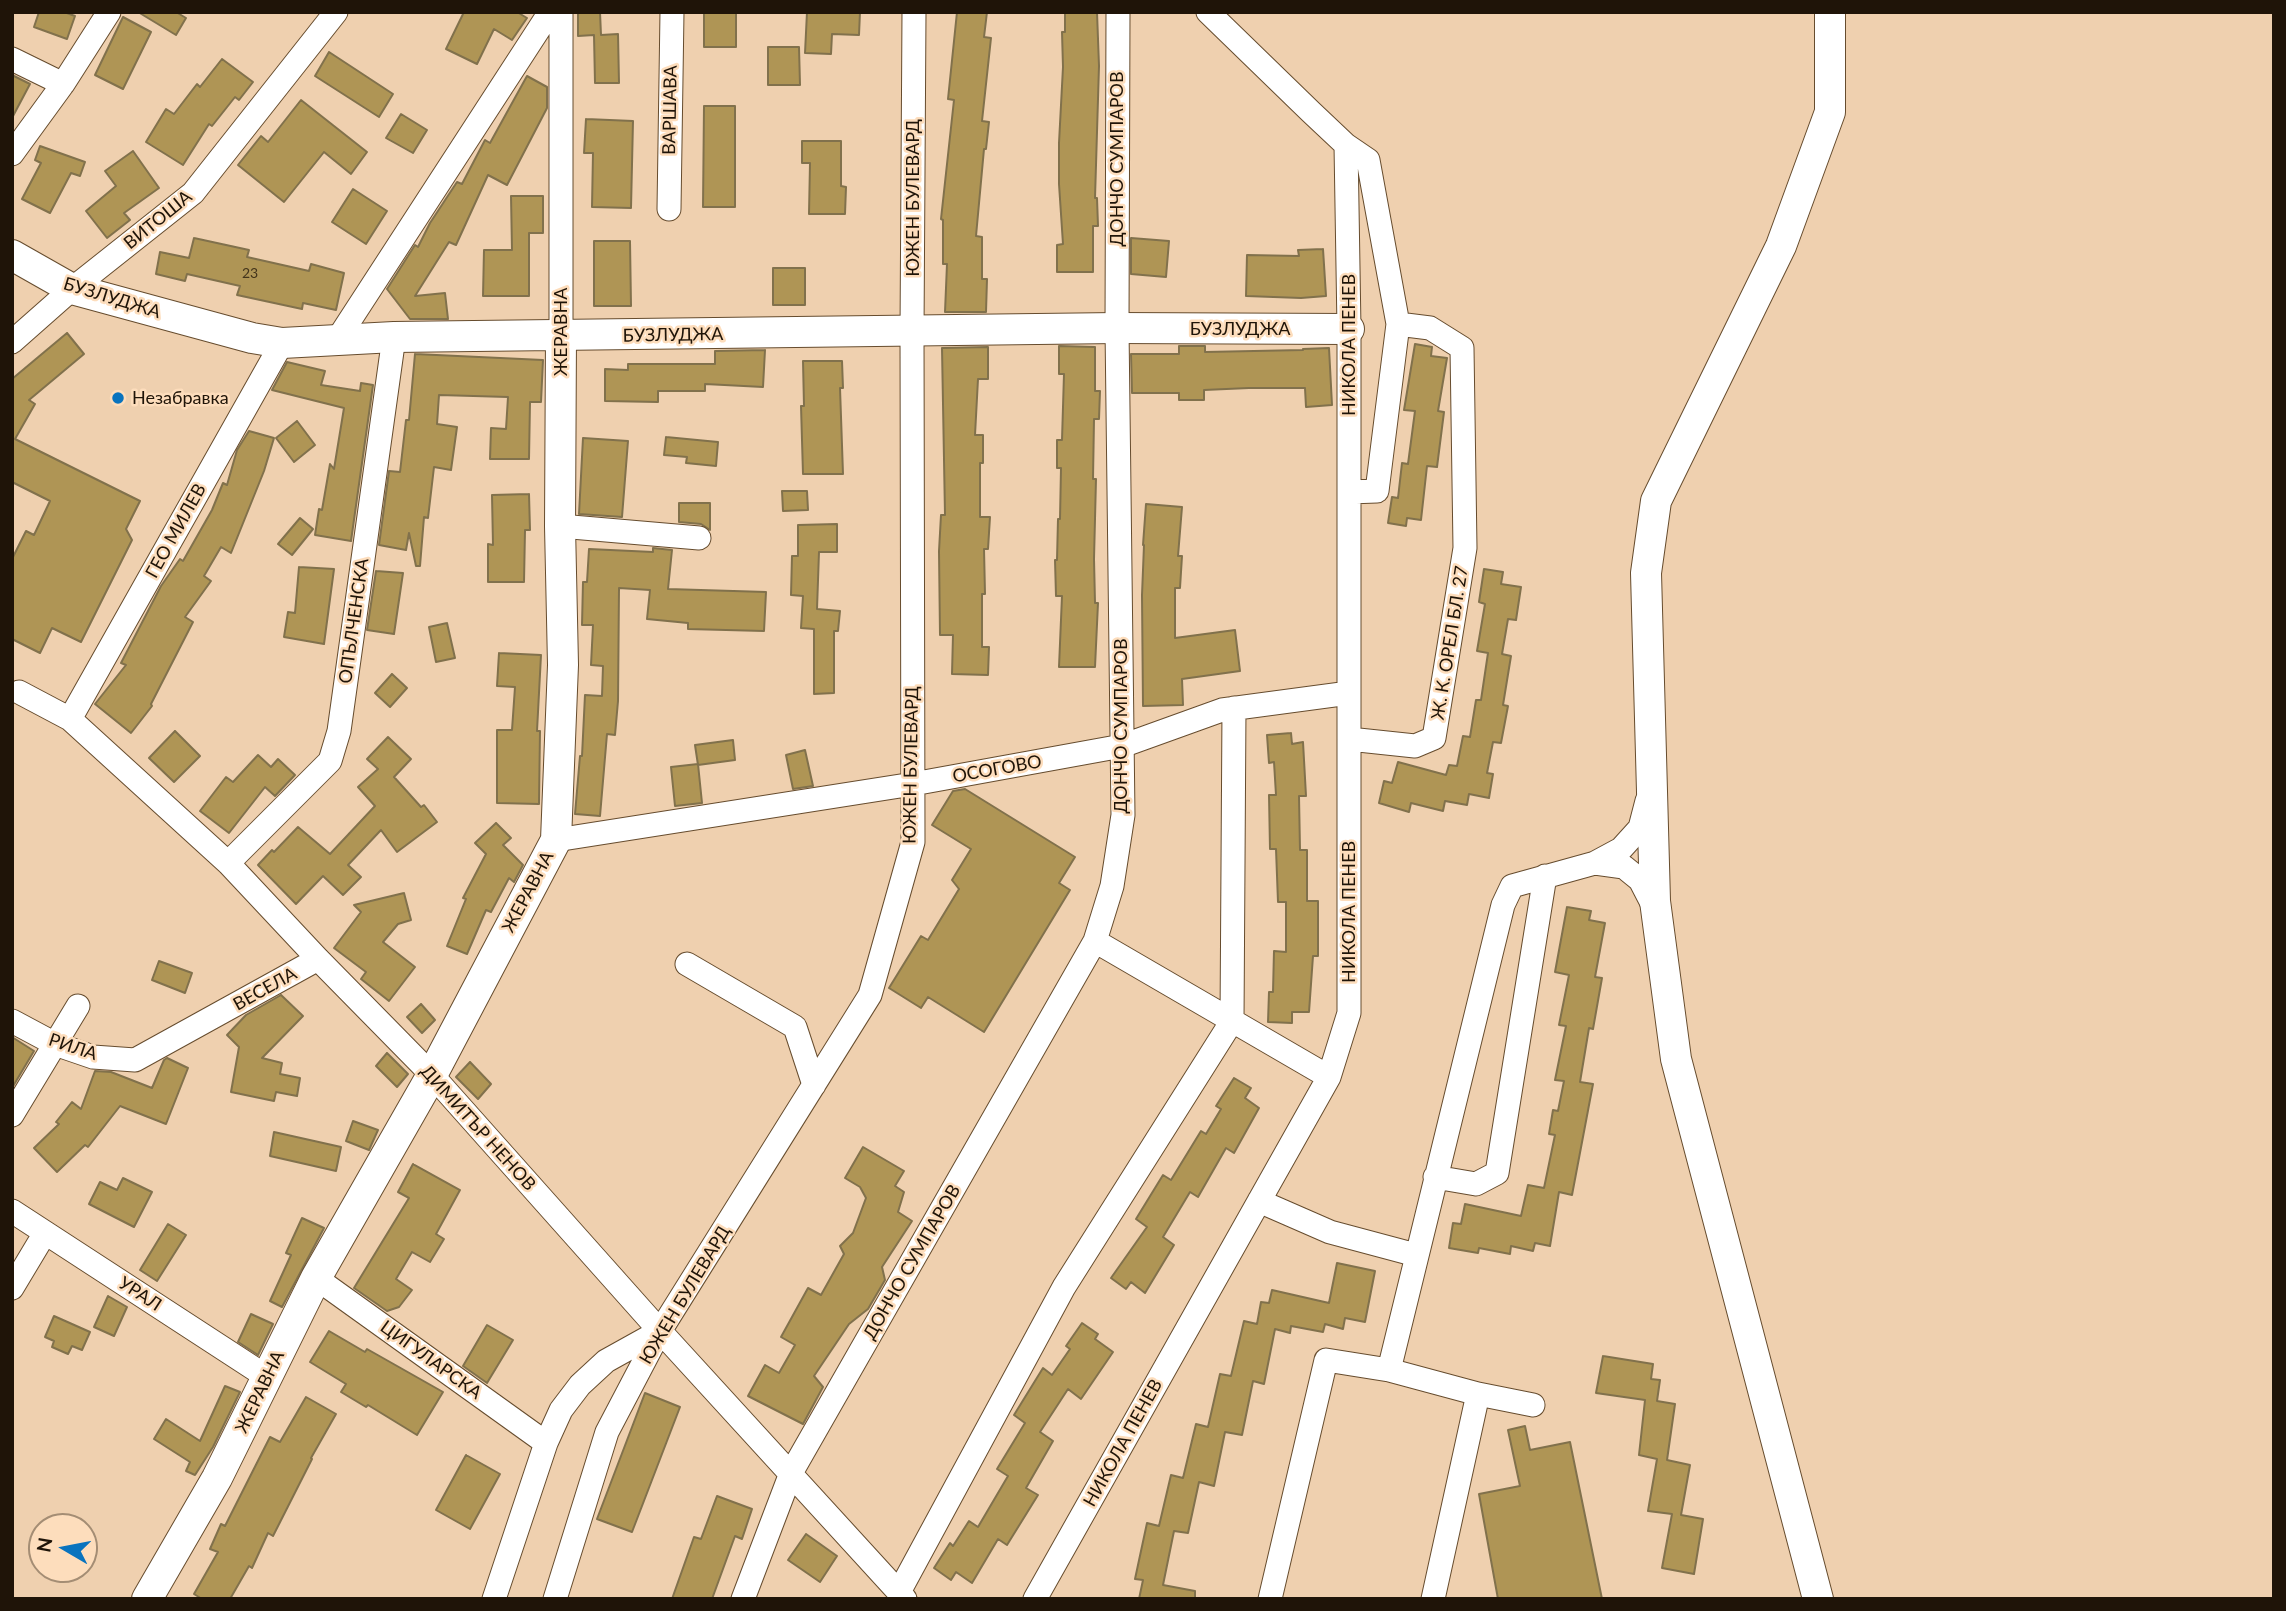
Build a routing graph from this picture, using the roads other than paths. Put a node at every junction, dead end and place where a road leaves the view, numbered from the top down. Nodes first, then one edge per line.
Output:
1 (109, 12) edge
2 (336, 12) edge
3 (550, 12) edge
4 (561, 12) edge
5 (672, 12) edge
6 (914, 12) edge
7 (1118, 12) edge
8 (1208, 12) edge
9 (1830, 12) edge
10 (12, 59) edge
11 (63, 84) junction
12 (1346, 145) junction
13 (12, 155) edge
14 (669, 208) dead end
15 (12, 255) edge
16 (72, 289) junction
17 (1398, 324) junction
18 (1117, 328) junction
19 (1349, 329) junction
20 (912, 332) junction
21 (561, 336) junction
22 (394, 337) junction
23 (337, 340) junction
24 (12, 342) edge
25 (282, 343) junction
26 (1349, 492) junction
27 (560, 526) junction
28 (699, 538) dead end
29 (19, 692) dead end
30 (1349, 693) junction
31 (1234, 708) junction
32 (70, 719) junction
33 (1349, 739) junction
34 (1122, 746) junction
35 (1652, 782) junction
36 (913, 784) junction
37 (556, 840) junction
38 (228, 863) junction
39 (1595, 863) junction
40 (1545, 876) junction
41 (1657, 913) junction
42 (1095, 941) junction
43 (318, 960) junction
44 (687, 964) dead end
45 (78, 1006) dead end
46 (211, 1018) joint
47 (12, 1021) edge
48 (1232, 1021) junction
49 (55, 1044) junction
50 (432, 1075) junction
51 (1329, 1077) junction
52 (814, 1085) junction
53 (12, 1115) edge
54 (1435, 1177) junction
55 (1259, 1201) junction
56 (12, 1212) edge
57 (45, 1233) junction
58 (1416, 1255) junction
59 (316, 1278) junction
60 (12, 1288) edge
61 (660, 1331) junction
62 (1389, 1370) junction
63 (267, 1377) junction
64 (1478, 1394) junction
65 (1533, 1405) dead end
66 (546, 1443) junction
67 (791, 1473) junction
68 (902, 1595) edge
69 (147, 1599) edge
70 (494, 1599) edge
71 (555, 1599) edge
72 (743, 1599) edge
73 (1035, 1599) edge
74 (1270, 1599) edge
75 (1433, 1599) edge
76 (1818, 1599) edge

1 - 11 street
2 - 16 street, ВИТОША
3 - 23 street
4 - 21 street, ЖЕРАВНА
5 - 14 street, ВАРШАВА
6 - 20 street, ЮЖЕН БУЛЕВАРД
7 - 18 street, ДОНЧО СУМПАРОВ
8 - 12 street
9 - 35 street
10 - 11 street
11 - 13 street
12 - 17 street
12 - 19 street, НИКОЛА ПЕНЕВ
15 - 16 street, БУЗЛУДЖА
16 - 24 street, ВИТОША
16 - 25 street, БУЗЛУДЖА
17 - 26 street
17 - 33 street, Ж. К. ОРЕЛ БЛ. 27
18 - 19 street, БУЗЛУДЖА
18 - 20 street, БУЗЛУДЖА
18 - 34 street, ДОНЧО СУМПАРОВ
19 - 26 street, НИКОЛА ПЕНЕВ
20 - 21 street, БУЗЛУДЖА
20 - 36 street, ЮЖЕН БУЛЕВАРД
21 - 22 street, БУЗЛУДЖА
21 - 27 street, ЖЕРАВНА
22 - 23 street, БУЗЛУДЖА
22 - 38 street, ОПЪЛЧЕНСКА
23 - 25 street, БУЗЛУДЖА
25 - 32 street, ГЕО МИЛЕВ
26 - 30 street, НИКОЛА ПЕНЕВ
27 - 28 street
27 - 37 street, ЖЕРАВНА
29 - 32 street, ДИМИТЪР НЕНОВ
30 - 31 street, ОСОГОВО
30 - 33 street, НИКОЛА ПЕНЕВ
31 - 34 street, ОСОГОВО
31 - 48 street
32 - 38 street, ДИМИТЪР НЕНОВ
33 - 51 street, НИКОЛА ПЕНЕВ
34 - 36 street, ОСОГОВО
34 - 42 street, ДОНЧО СУМПАРОВ
35 - 39 street
35 - 41 street
36 - 37 street, ОСОГОВО
36 - 52 street, ЮЖЕН БУЛЕВАРД
37 - 50 street, ЖЕРАВНА
38 - 43 street, ДИМИТЪР НЕНОВ
39 - 40 street
39 - 41 street
40 - 54 street
40 - 54 street
41 - 76 street
42 - 48 street
42 - 67 street, ДОНЧО СУМПАРОВ
43 - 46 street, ВЕСЕЛА
43 - 50 street, ДИМИТЪР НЕНОВ
44 - 52 street
45 - 49 street
46 - 49 street, РИЛА
47 - 49 street, РИЛА
48 - 51 street
48 - 68 street
49 - 53 street
50 - 59 street, ЖЕРАВНА
50 - 61 street, ДИМИТЪР НЕНОВ
51 - 55 street, НИКОЛА ПЕНЕВ
52 - 61 street, ЮЖЕН БУЛЕВАРД
54 - 58 street
55 - 58 street
55 - 73 street, НИКОЛА ПЕНЕВ
56 - 57 street, УРАЛ
57 - 60 street
57 - 63 street, УРАЛ
58 - 62 street
59 - 63 street, ЖЕРАВНА
59 - 66 street, ЦИГУЛАРСКА
61 - 66 street
61 - 67 street, ДИМИТЪР НЕНОВ
61 - 71 street, ЮЖЕН БУЛЕВАРД
62 - 64 street
62 - 74 street
63 - 69 street, ЖЕРАВНА
64 - 65 street
64 - 75 street
66 - 70 street
67 - 68 street, ДИМИТЪР НЕНОВ
67 - 72 street, ДОНЧО СУМПАРОВ

